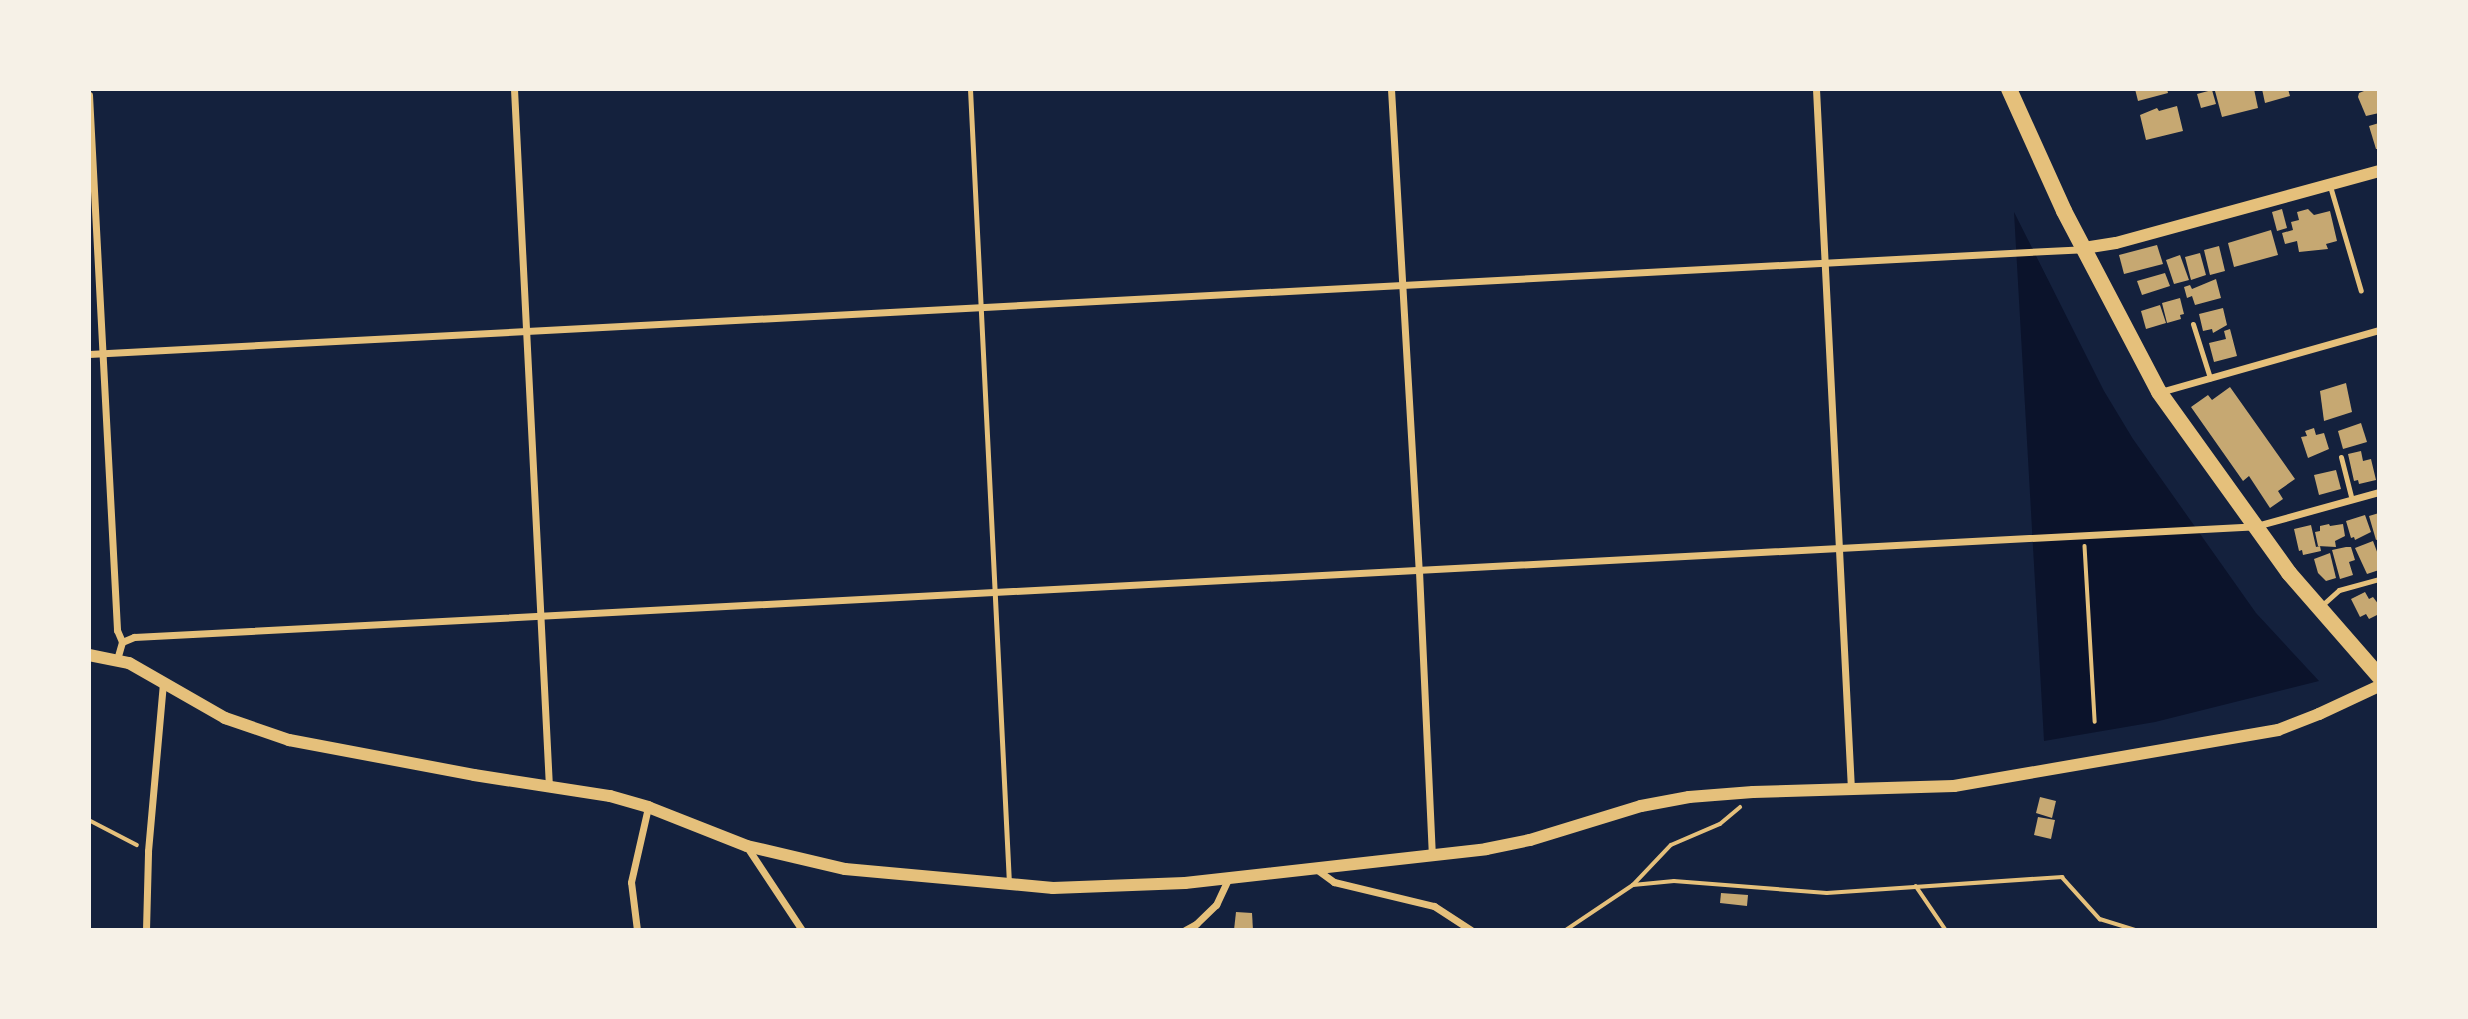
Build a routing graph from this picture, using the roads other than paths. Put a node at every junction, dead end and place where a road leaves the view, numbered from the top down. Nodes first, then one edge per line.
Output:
1 (514, 89) edge
2 (970, 89) edge
3 (1391, 89) edge
4 (1816, 89) edge
5 (2009, 89) edge
6 (89, 95) edge
7 (2379, 171) edge
8 (2330, 186) junction
9 (2084, 248) junction
10 (1825, 262) junction
11 (1402, 285) junction
12 (2361, 291) dead end
13 (980, 307) junction
14 (2193, 324) dead end
15 (2379, 330) edge
16 (526, 332) junction
17 (89, 354) edge
18 (103, 354) junction
19 (2210, 378) junction
20 (2159, 392) junction
21 (2341, 457) dead end
22 (2379, 492) edge
23 (2352, 500) junction
24 (2256, 526) junction
25 (1840, 547) junction
26 (1419, 571) junction
27 (2379, 579) edge
28 (996, 593) junction
29 (2319, 608) junction
30 (541, 617) junction
31 (122, 642) junction
32 (89, 655) edge
33 (117, 660) junction
34 (2379, 676) edge
35 (163, 681) junction
36 (2379, 686) edge
37 (548, 787) junction
38 (1851, 790) junction
39 (648, 807) junction
40 (747, 846) junction
41 (1432, 856) junction
42 (1316, 869) junction
43 (1228, 878) junction
44 (1009, 886) junction
45 (146, 930) edge
46 (637, 930) edge
47 (802, 930) edge
48 (1185, 930) edge
49 (1471, 930) edge

1 - 16 street
2 - 13 lane
3 - 11 street
4 - 10 street
5 - 9 main road
6 - 18 street
7 - 8 street
8 - 9 street
8 - 12 lane
9 - 10 street
9 - 20 main road
10 - 11 street
10 - 25 street
11 - 13 street
11 - 26 street
13 - 16 street
13 - 28 lane
14 - 19 lane
15 - 19 street
16 - 18 street
16 - 30 street
17 - 18 street
18 - 31 street
19 - 20 street
20 - 24 main road
21 - 23 lane
22 - 23 street
23 - 24 street
24 - 25 street
24 - 29 main road
25 - 26 street
25 - 38 street
26 - 28 street
26 - 41 street
27 - 29 lane
28 - 30 street
28 - 44 lane
29 - 34 main road
30 - 31 street
30 - 37 street
31 - 33 street
32 - 33 street
33 - 35 street
35 - 37 street
35 - 45 street
36 - 38 street
37 - 39 street
38 - 41 street
39 - 40 street
39 - 46 street
40 - 44 street
40 - 47 street
41 - 42 street
42 - 43 street
42 - 49 street
43 - 44 street
43 - 48 street

